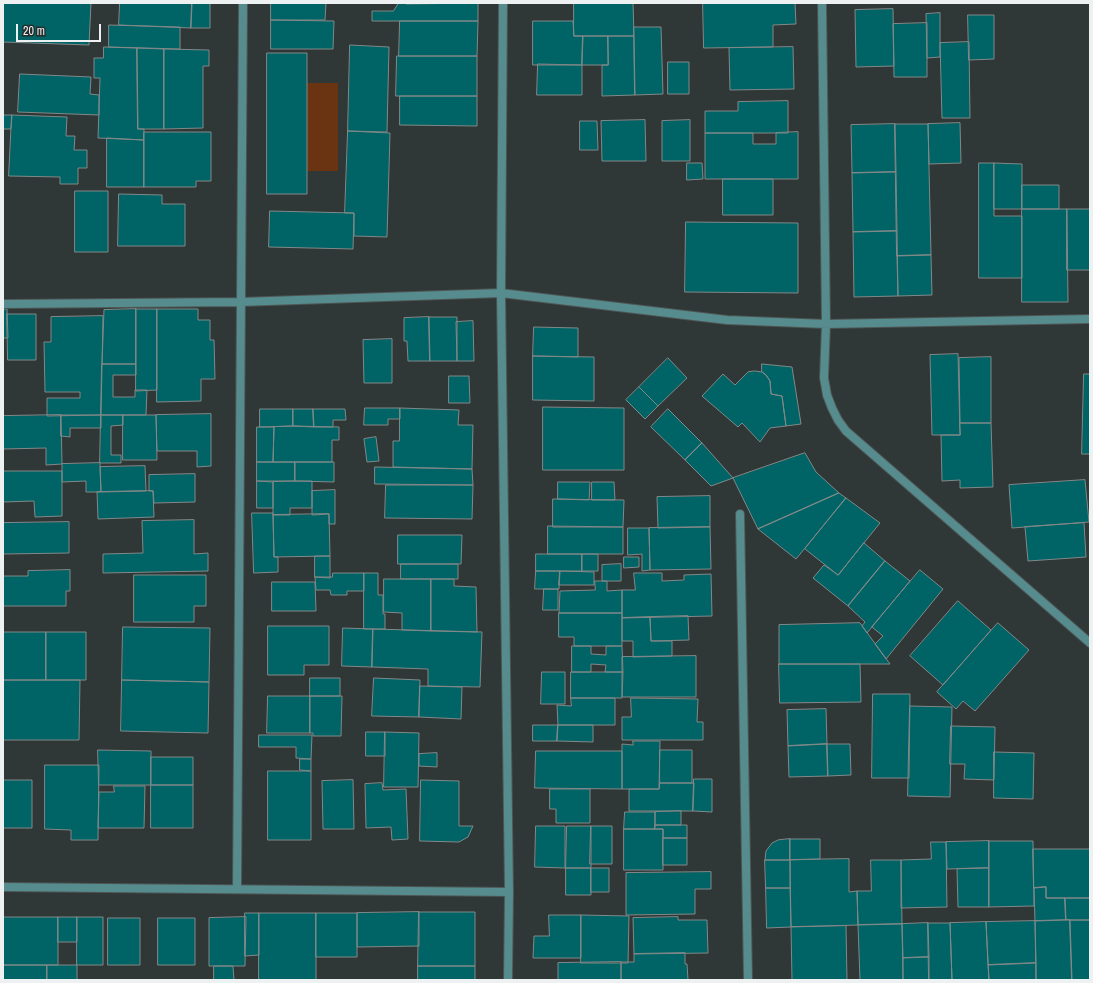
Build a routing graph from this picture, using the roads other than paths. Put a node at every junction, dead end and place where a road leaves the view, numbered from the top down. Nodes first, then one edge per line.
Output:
1 (243, 3) edge
2 (503, 3) edge
3 (822, 3) edge
4 (501, 293) junction
5 (240, 302) junction
6 (3, 304) edge
7 (1090, 319) edge
8 (826, 324) junction
9 (740, 514) dead end
10 (1090, 644) edge
11 (3, 887) edge
12 (237, 889) junction
13 (509, 892) junction
14 (508, 980) edge
15 (748, 980) edge

1 - 5 street
2 - 4 street
3 - 8 street
4 - 5 street
4 - 8 street
4 - 13 street
5 - 6 street
5 - 12 street
7 - 8 street
8 - 10 street
9 - 15 street
11 - 12 street
12 - 13 street
13 - 14 street

